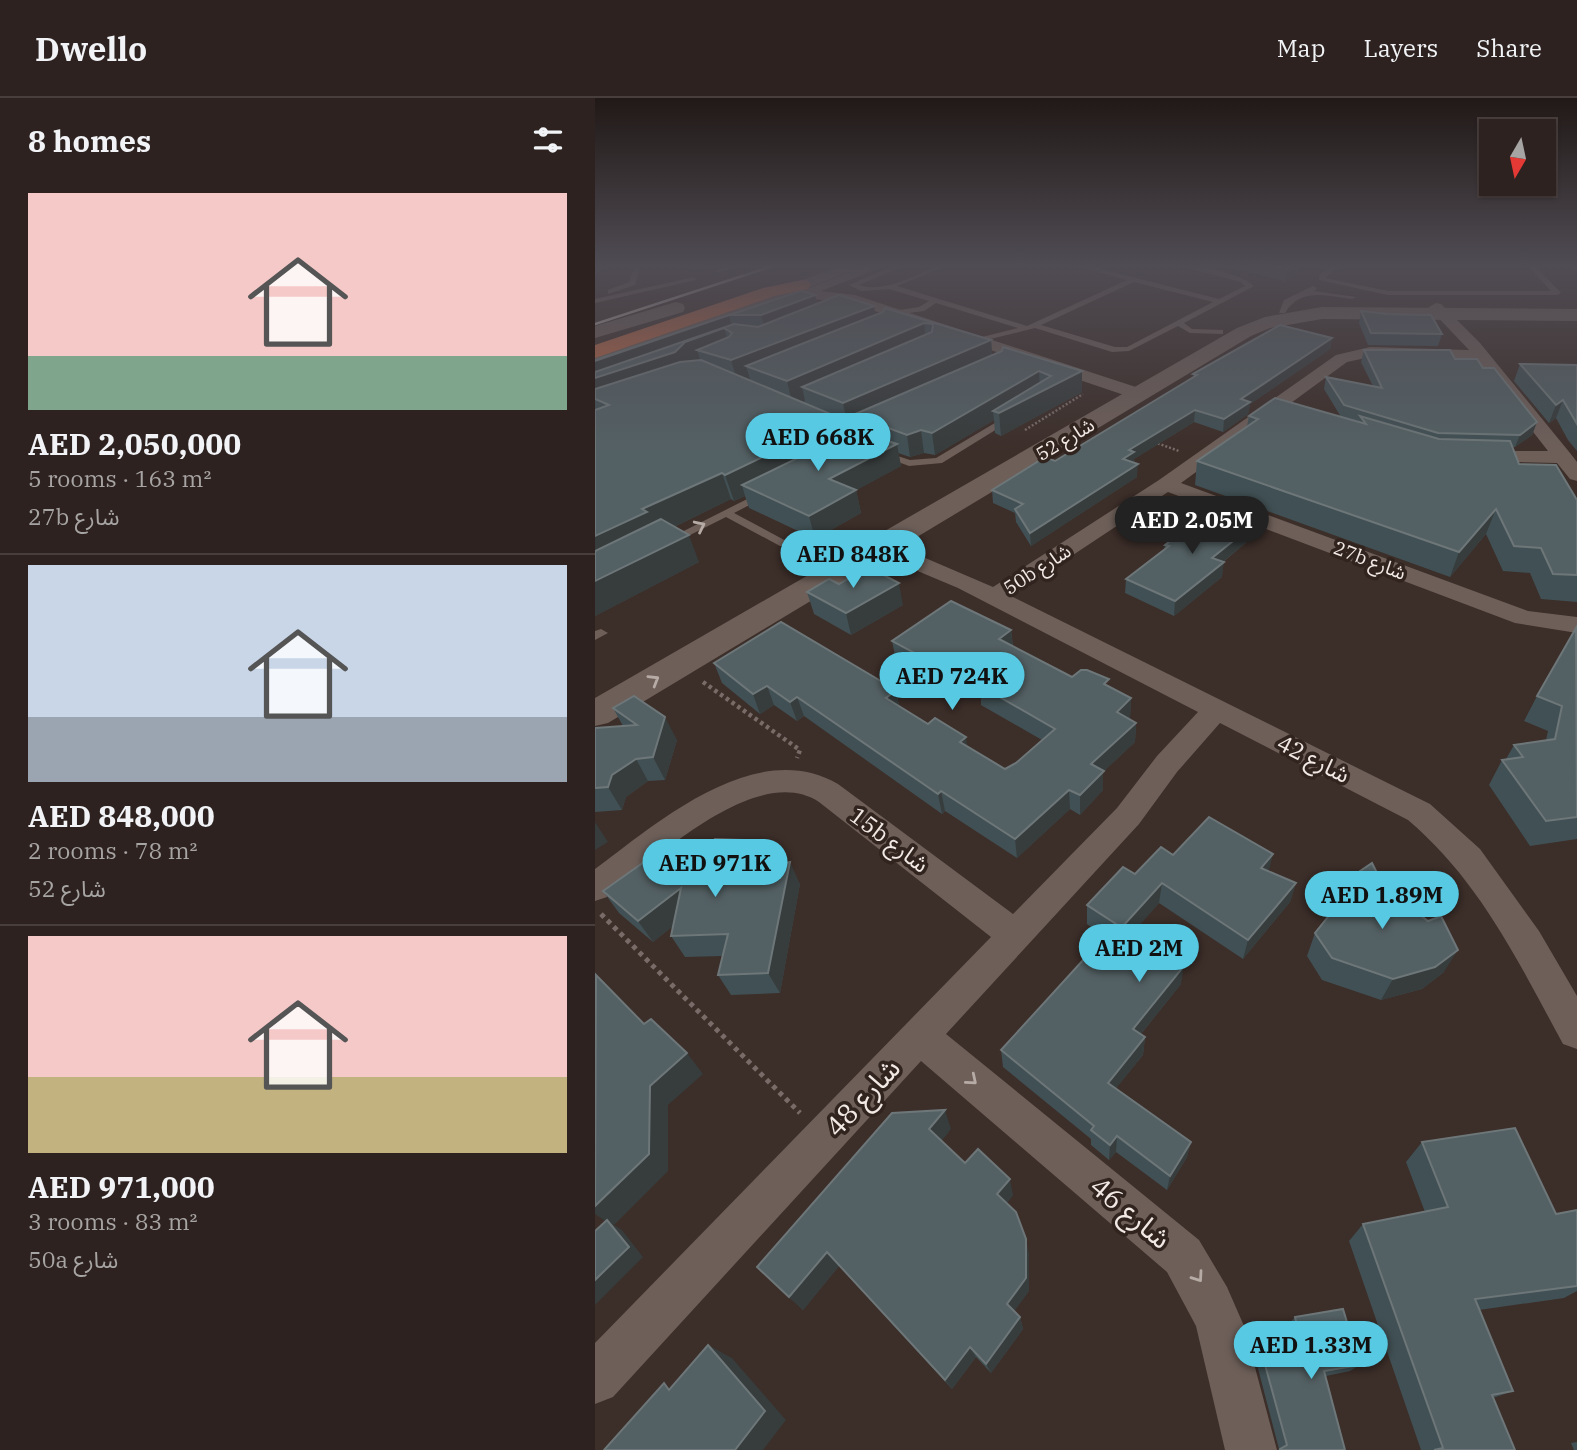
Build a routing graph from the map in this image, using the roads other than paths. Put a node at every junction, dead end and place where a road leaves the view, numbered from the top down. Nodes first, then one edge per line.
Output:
1 (652, 327) edge
2 (669, 327) edge
3 (714, 327) edge
4 (940, 327) edge
5 (1031, 327) junction
6 (1174, 327) edge
7 (1184, 327) edge
8 (1232, 327) edge
9 (1257, 327) edge
10 (1459, 327) edge
11 (1168, 330) junction
12 (1220, 332) junction
13 (981, 340) junction
14 (1192, 340) dead end
15 (1001, 346) junction
16 (598, 347) edge
17 (1478, 350) junction
18 (595, 371) edge
19 (1136, 388) junction
20 (1275, 405) junction
21 (1022, 410) edge
22 (1300, 413) edge
23 (865, 448) edge
24 (1459, 457) edge
25 (1563, 457) junction
26 (1577, 475) edge
27 (1166, 484) junction
28 (773, 489) edge
29 (726, 513) junction
30 (876, 539) junction
31 (784, 544) dead end
32 (655, 548) edge
33 (999, 600) junction
34 (1577, 625) edge
35 (595, 689) edge
36 (1224, 713) junction
37 (595, 714) edge
38 (595, 887) edge
39 (1015, 935) junction
40 (1577, 1031) edge
41 (920, 1036) junction
42 (595, 1379) edge
43 (1251, 1450) edge

1 - 16 main road
2 - 16 street
3 - 18 street
4 - 13 street
5 - 11 lane
5 - 13 lane
5 - 15 lane
6 - 11 lane
7 - 12 lane
8 - 12 street, شارع 52
9 - 19 street, شارع 52
10 - 17 street
11 - 14 lane
12 - 19 street, شارع 52
13 - 15 street
15 - 19 street
17 - 20 street, 50b شارع
17 - 25 street
19 - 30 street, شارع 52
20 - 22 street
20 - 27 street, 50b شارع
21 - 23 lane
24 - 25 street
25 - 26 street
27 - 33 street, 50b شارع
27 - 34 street, 27b شارع
28 - 29 lane
29 - 31 lane
32 -> 29 lane
30 - 33 street, شارع 42
30 - 35 street, شارع 52
37 -> 30 street, شارع 52
33 - 36 street, شارع 42
36 - 39 street, شارع 48
36 - 40 street, شارع 42
38 - 39 street, 15b شارع
39 - 41 street, شارع 48
41 - 42 street, شارع 48
41 -> 43 street, شارع 46

